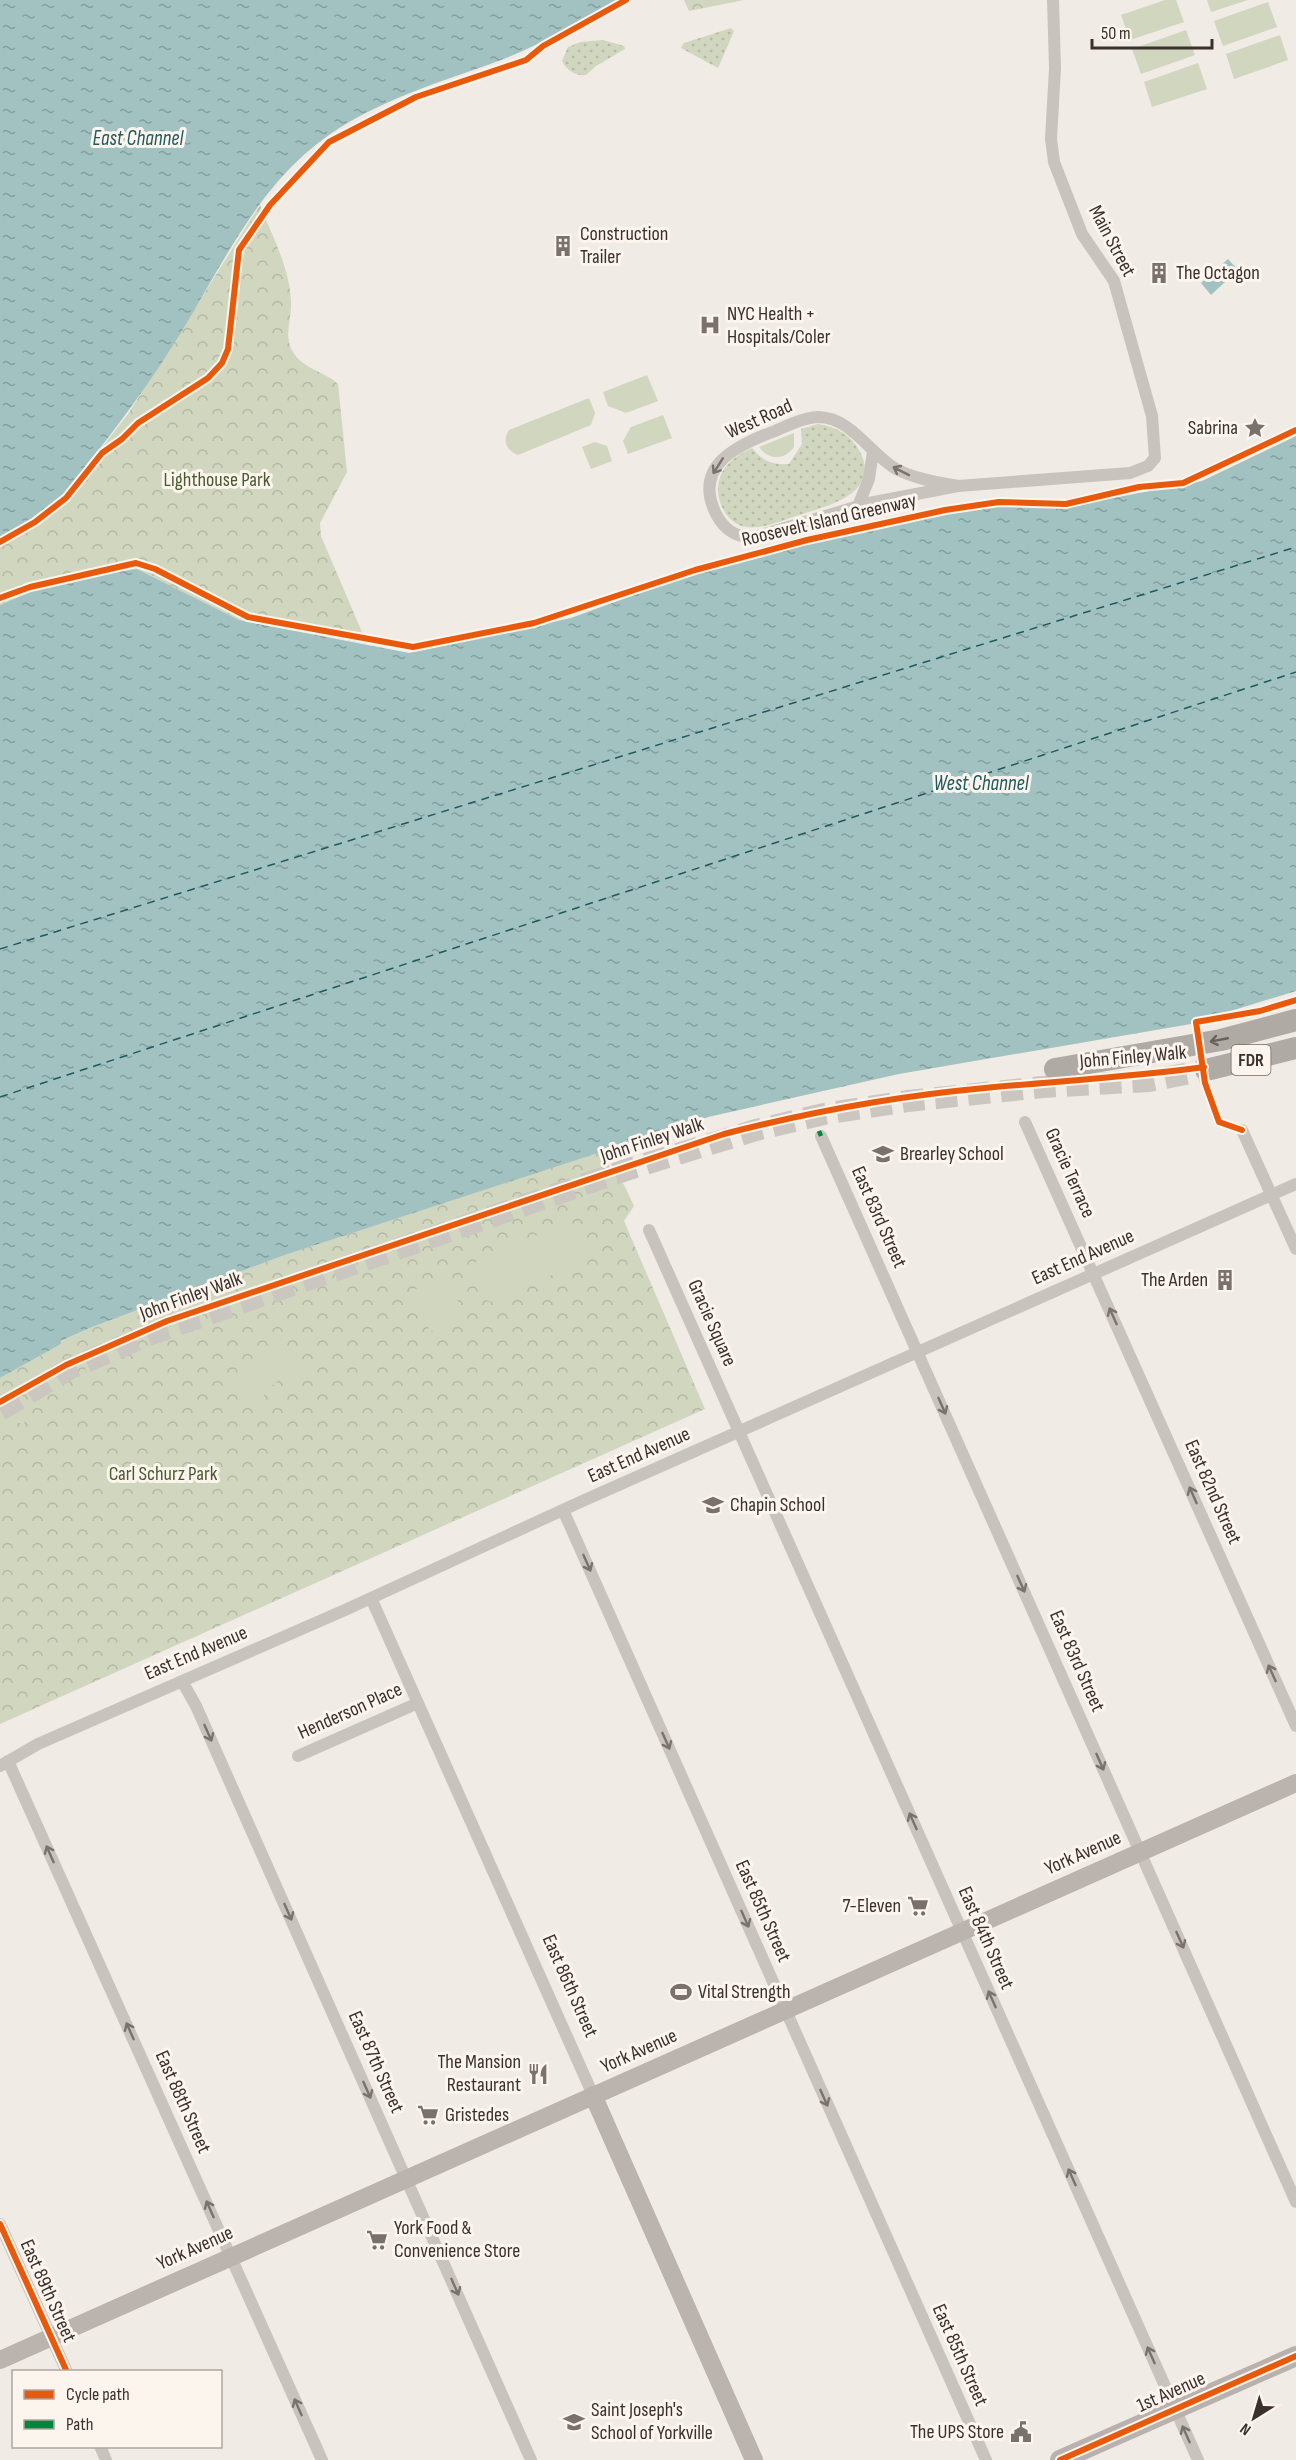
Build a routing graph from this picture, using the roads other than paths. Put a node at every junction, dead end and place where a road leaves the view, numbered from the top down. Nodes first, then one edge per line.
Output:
1 (1053, 0) edge
2 (873, 451) junction
3 (1152, 462) joint
4 (958, 486) junction
5 (858, 506) junction
6 (1296, 1020) edge
7 (1296, 1048) edge
8 (1055, 1069) dead end
9 (1206, 1070) tunnel mouth
10 (1025, 1122) dead end
11 (1242, 1130) dead end
12 (821, 1136) dead end
13 (1296, 1184) edge
14 (1272, 1195) junction
15 (649, 1230) dead end
16 (1296, 1249) edge
17 (1094, 1274) junction
18 (918, 1353) junction
19 (739, 1432) junction
20 (563, 1510) junction
21 (371, 1598) junction
22 (182, 1681) junction
23 (418, 1703) junction
24 (1296, 1726) edge
25 (298, 1756) dead end
26 (4, 1763) edge
27 (1296, 1783) edge
28 (1140, 1852) junction
29 (962, 1931) junction
30 (785, 2010) junction
31 (594, 2095) junction
32 (406, 2179) junction
33 (1296, 2202) edge
34 (0, 2224) edge
35 (231, 2257) junction
36 (51, 2337) junction
37 (1296, 2356) edge
38 (0, 2360) edge
39 (66, 2370) edge
40 (1175, 2409) junction
41 (322, 2460) edge
42 (531, 2460) edge
43 (754, 2460) edge
44 (986, 2460) edge
45 (1060, 2460) edge
46 (1198, 2460) edge

1 - 3 street, Main Street
4 -> 2 street, West Road
2 - 5 street
2 -> 5 street, West Road
3 - 4 street, West Road
4 - 5 street, West Road
6 -> 8 highway, FDR
7 - 9 highway, FDR
10 - 17 street, Gracie Terrace
11 - 14 street
12 - 18 street, East 83rd Street
13 - 14 street, East End Avenue
14 - 16 street
14 - 17 street, East End Avenue
15 - 19 street, Gracie Square
17 - 18 street, East End Avenue
24 -> 17 street, East 82nd Street
18 - 19 street, East End Avenue
18 -> 28 street, East 83rd Street
19 - 20 street, East End Avenue
29 -> 19 street, East 84th Street
20 - 21 street, East End Avenue
20 -> 30 street, East 85th Street
21 - 22 street, East End Avenue
21 - 23 street, East 86th Street
22 - 26 street, East End Avenue
22 -> 32 street, East 87th Street
23 - 25 street, Henderson Place
23 - 31 street, East 86th Street
35 -> 26 street, East 88th Street
27 - 28 main road, York Avenue
28 - 29 main road, York Avenue
28 -> 33 street, East 83rd Street
29 - 30 main road, York Avenue
40 -> 29 street, East 84th Street
30 - 31 main road, York Avenue
30 -> 44 street, East 85th Street
31 - 32 main road, York Avenue
31 - 43 main road, East 86th Street
32 - 35 main road, York Avenue
32 -> 42 street, East 87th Street
34 - 36 street, East 89th Street
35 - 36 main road, York Avenue
41 -> 35 street, East 88th Street
36 - 38 main road, York Avenue
36 - 39 street, East 89th Street
37 - 40 main road, 1st Avenue
40 - 45 main road, 1st Avenue
46 -> 40 street, East 84th Street

